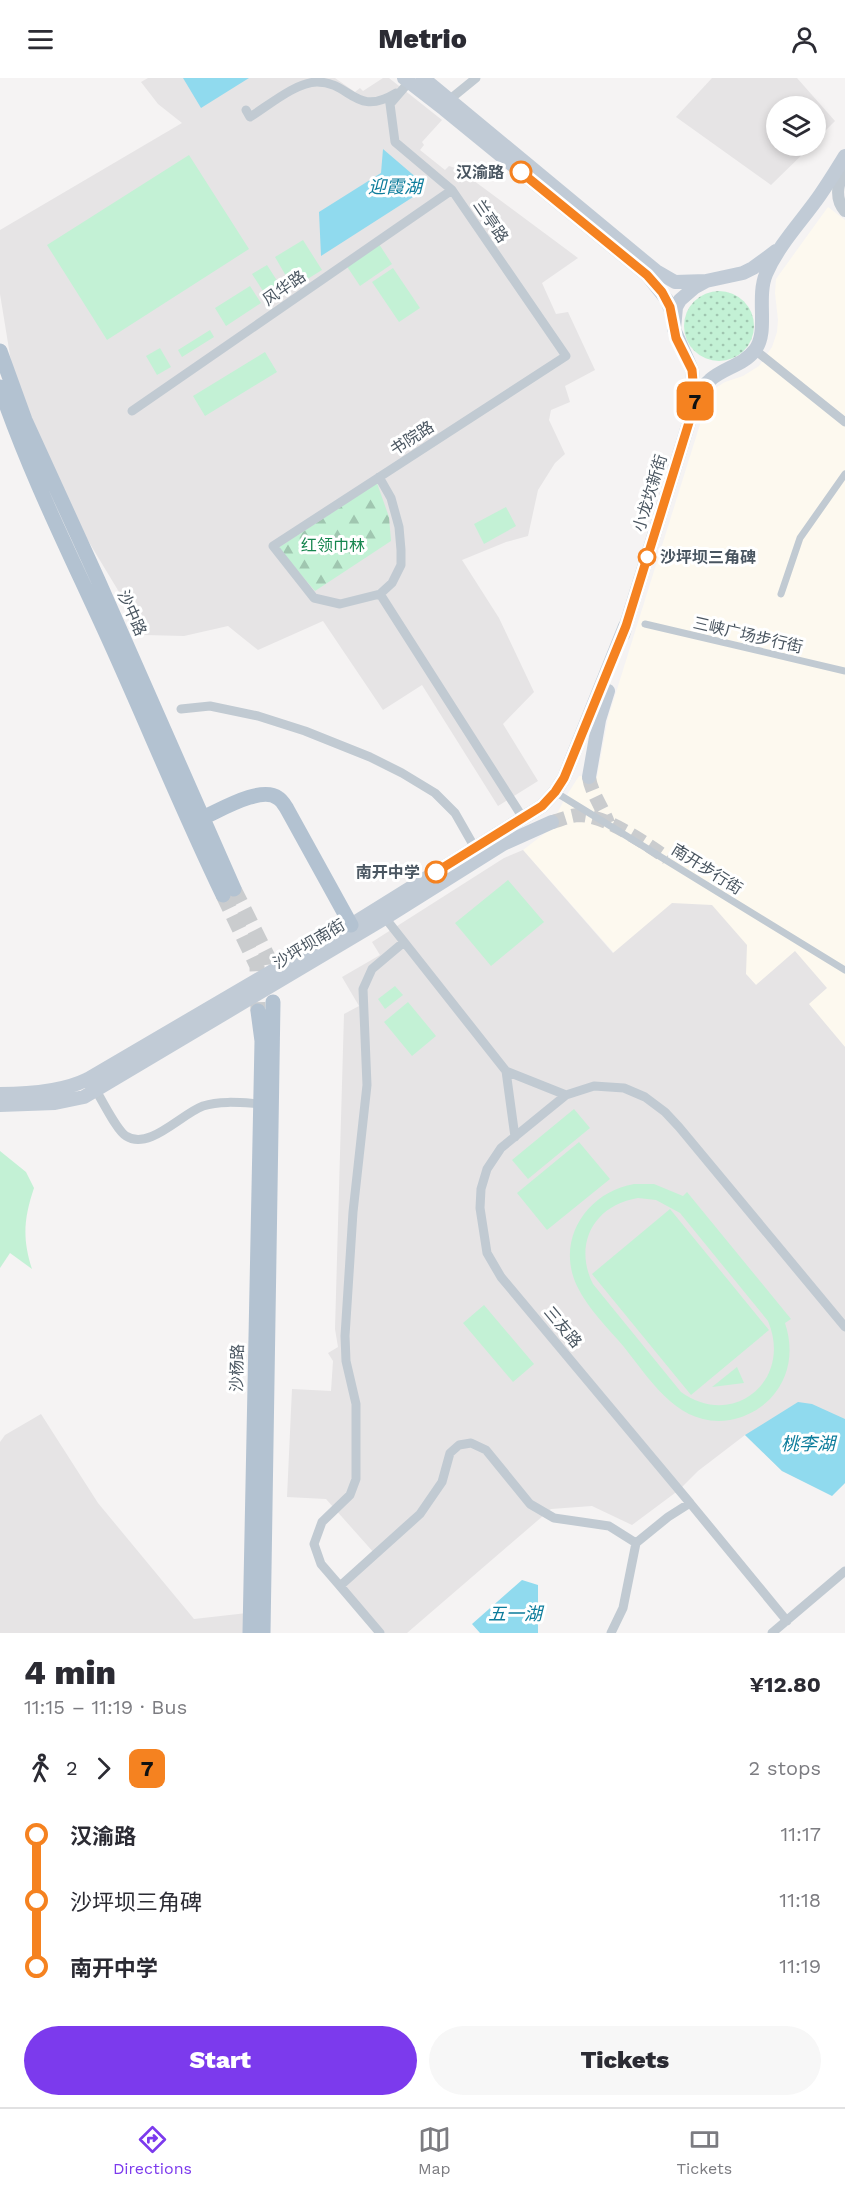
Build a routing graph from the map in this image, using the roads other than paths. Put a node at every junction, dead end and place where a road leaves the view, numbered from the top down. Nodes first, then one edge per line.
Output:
1 (423, 78) edge
2 (476, 78) edge
3 (405, 83) edge
4 (449, 100) junction
5 (246, 110) dead end
6 (845, 156) edge
7 (845, 167) edge
8 (452, 190) junction
9 (845, 211) edge
10 (780, 248) junction
11 (706, 281) junction
12 (674, 319) junction
13 (756, 350) junction
14 (0, 351) edge
15 (566, 356) joint
16 (0, 387) edge
17 (695, 403) junction
18 (132, 411) dead end
19 (845, 422) edge
20 (845, 474) edge
21 (379, 477) junction
22 (380, 594) junction
23 (781, 594) dead end
24 (645, 624) dead end
25 (626, 626) junction
26 (845, 671) edge
27 (181, 709) dead end
28 (589, 777) tunnel mouth
29 (555, 792) junction
30 (202, 818) junction
31 (523, 818) junction
32 (552, 822) tunnel mouth
33 (475, 848) junction
34 (381, 913) junction
35 (351, 925) junction
36 (404, 942) junction
37 (845, 970) edge
38 (273, 1002) tunnel mouth
39 (258, 1011) tunnel mouth
40 (506, 1071) junction
41 (89, 1088) junction
42 (0, 1095) edge
43 (566, 1095) junction
44 (266, 1104) junction
45 (0, 1105) edge
46 (515, 1137) junction
47 (845, 1327) edge
48 (690, 1503) junction
49 (636, 1543) junction
50 (845, 1570) edge
51 (339, 1586) junction
52 (786, 1621) junction
53 (250, 1633) edge
54 (263, 1633) edge
55 (380, 1633) edge
56 (611, 1633) edge
57 (772, 1633) edge

1 - 4 main road
2 - 4 street
3 - 5 street
3 - 8 street, 兰亭路
3 - 12 main road
4 - 11 main road
6 - 10 main road
7 - 9 street
8 - 15 street, 兰亭路
8 - 18 street, 风华路
10 - 11 main road
10 - 13 main road
11 - 12 main road
12 - 17 main road, 小龙坎新街
13 - 17 main road, 小龙坎新街
13 - 19 street
14 - 30 main road, 沙中路
15 - 21 street, 书院路
16 - 30 main road, 沙中路
17 - 25 main road, 小龙坎新街
20 - 23 street
21 - 22 street
21 - 22 street, 书院路
22 - 31 street
24 - 26 street, 三峡广场步行街
25 - 28 main road, 小龙坎新街
25 - 29 main road, 小龙坎新街
27 - 33 street
29 - 31 main road, 沙坪坝南街
29 - 37 street, 南开步行街
30 - 35 main road
31 - 33 main road, 沙坪坝南街
32 - 34 main road, 沙坪坝南街
33 - 34 main road, 沙坪坝南街
34 - 35 main road, 沙坪坝南街
34 - 36 street
34 - 41 main road, 沙坪坝南街
35 - 41 main road, 沙坪坝南街
36 - 40 street
36 - 51 street
38 - 44 main road
39 - 44 main road
40 - 43 street
40 - 46 street
41 - 42 main road
41 - 44 street
41 - 45 main road
43 - 46 street
43 - 47 street
44 - 53 main road, 沙杨路
44 - 54 main road, 沙杨路
46 - 48 street, 三友路
48 - 49 street
48 - 52 street, 三友路
49 - 51 street
49 - 56 street
50 - 52 street
51 - 55 street
52 - 57 street

